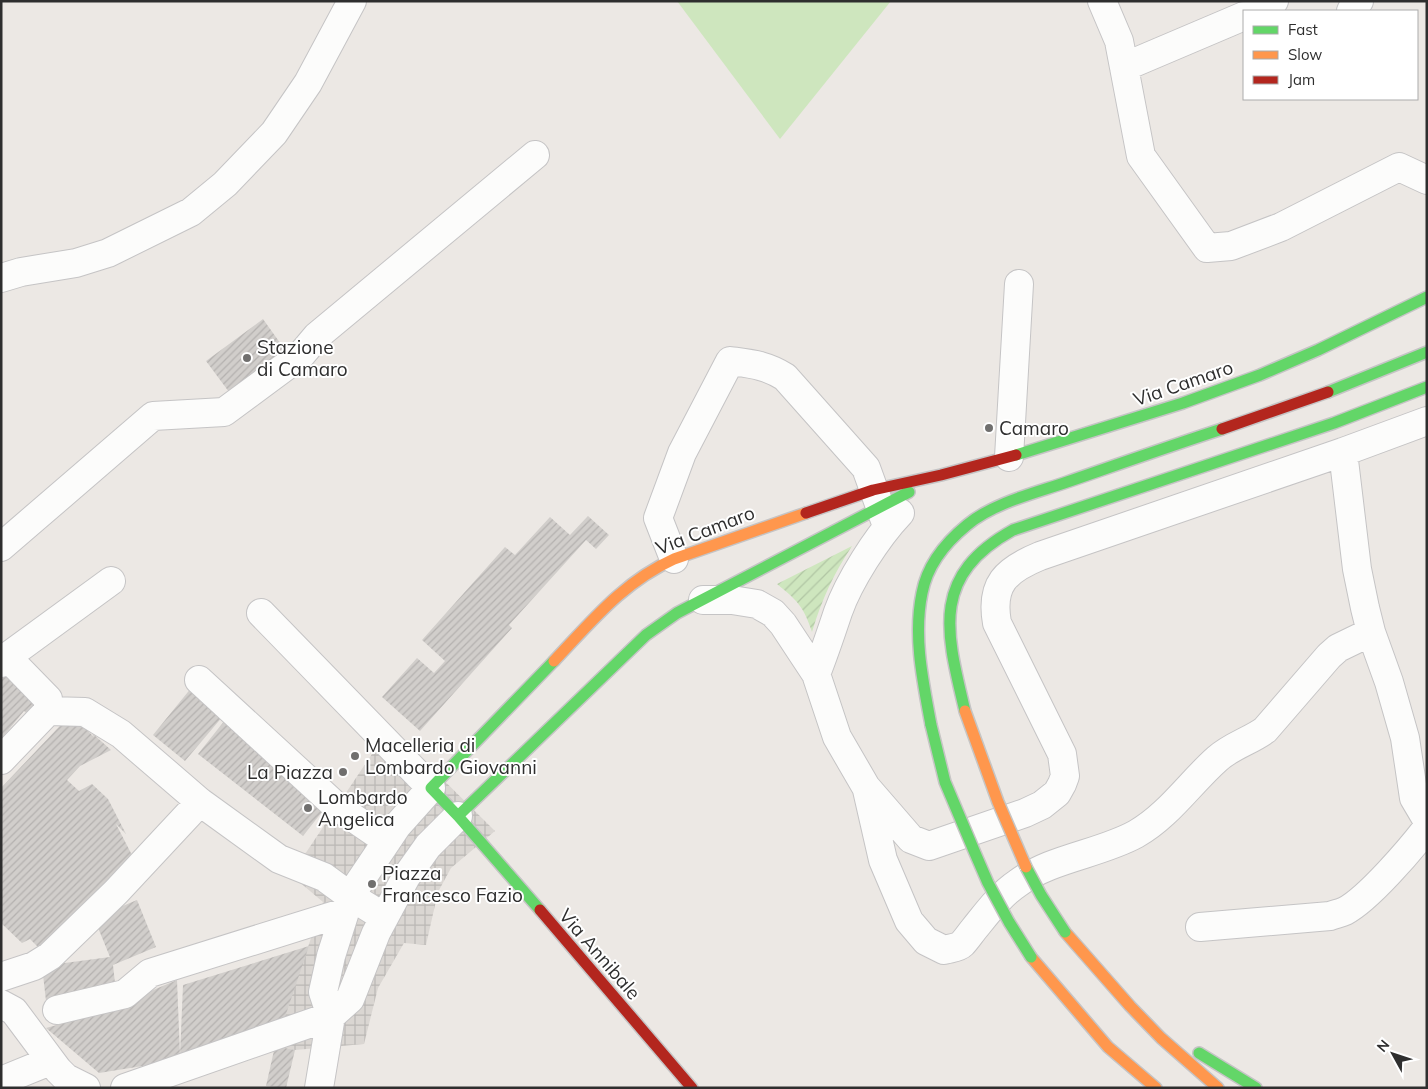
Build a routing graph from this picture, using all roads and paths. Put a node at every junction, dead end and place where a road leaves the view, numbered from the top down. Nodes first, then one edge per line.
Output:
1 (352, 1) edge
2 (1102, 1) edge
3 (1243, 17) edge
4 (1124, 67) junction
5 (535, 154) dead end
6 (1427, 180) edge
7 (1, 278) edge
8 (1019, 284) dead end
9 (1427, 297) edge
10 (1427, 352) edge
11 (1427, 387) edge
12 (1427, 421) edge
13 (1343, 452) junction
14 (1010, 457) junction
15 (941, 475) junction
16 (880, 508) junction
17 (1, 547) edge
18 (674, 559) junction
19 (112, 581) dead end
20 (703, 600) junction
21 (261, 613) dead end
22 (1371, 632) junction
23 (4, 660) edge
24 (816, 674) junction
25 (199, 680) dead end
26 (48, 711) junction
27 (1, 760) edge
28 (436, 783) junction
29 (866, 787) junction
30 (200, 802) junction
31 (464, 811) junction
32 (1427, 820) edge
33 (1427, 828) edge
34 (387, 840) junction
35 (348, 904) junction
36 (384, 917) junction
37 (1200, 927) dead end
38 (1, 977) edge
39 (1, 1004) edge
40 (1130, 1006) junction
41 (57, 1010) dead end
42 (331, 1016) junction
43 (41, 1072) edge
44 (1, 1081) edge
45 (86, 1088) edge
46 (125, 1088) edge
47 (318, 1088) edge
48 (692, 1088) edge
49 (1156, 1088) edge
50 (1218, 1088) edge
51 (1256, 1088) edge

1 - 7 street
2 - 4 street
3 - 4 street
4 - 6 street
5 - 17 street
8 - 14 street
9 - 14 main road, Via Camaro
10 - 49 main road, bridge
11 - 40 main road, bridge
12 - 13 street
13 - 22 street
13 - 29 street
14 - 15 main road, Via Camaro
15 - 16 street
15 - 16 main road, Via Camaro
16 - 18 main road, Via Camaro
16 - 18 street
16 - 20 main road, Via Camaro
16 - 24 street
18 - 28 main road, Via Camaro
19 - 23 street
20 - 24 street
20 - 31 main road, Via Camaro
21 - 28 street
22 - 29 street
22 - 32 street
23 - 26 street
24 - 29 street
25 - 34 street
26 - 27 street
26 - 30 street
28 - 31 main road, Via Annibale
28 - 34 street
30 - 35 street
30 - 38 street
31 - 36 street
31 - 48 main road, Via Annibale
33 - 37 street
34 - 35 street
35 - 36 street
35 - 41 street
35 - 42 street
36 - 42 street
39 - 43 street
40 - 50 main road
40 - 51 main road
42 - 46 street
42 - 47 street
43 - 44 street
43 - 45 street

